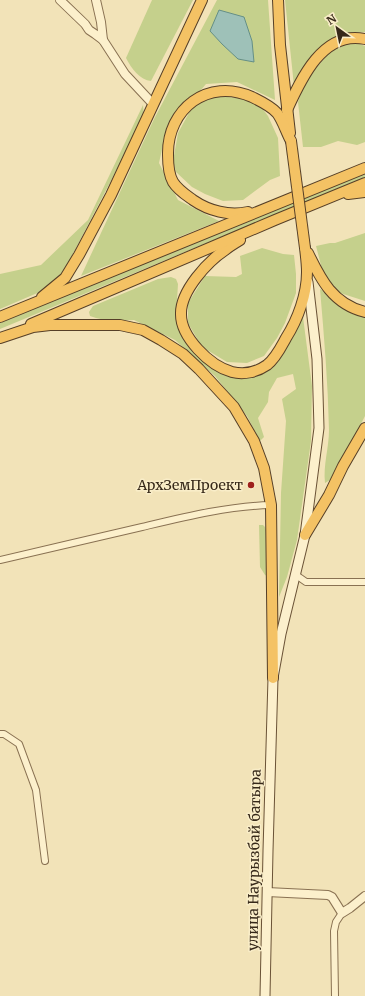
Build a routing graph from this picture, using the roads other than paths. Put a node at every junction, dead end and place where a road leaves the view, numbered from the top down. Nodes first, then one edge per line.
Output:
1 (60, 0) edge
2 (96, 0) edge
3 (202, 0) edge
4 (278, 0) edge
5 (365, 39) edge
6 (103, 40) junction
7 (153, 104) junction
8 (287, 110) junction
9 (291, 141) junction
10 (365, 168) edge
11 (365, 183) edge
12 (365, 192) edge
13 (328, 198) junction
14 (272, 206) junction
15 (275, 220) junction
16 (305, 248) junction
17 (307, 273) junction
18 (35, 303) junction
19 (365, 312) edge
20 (0, 318) edge
21 (0, 338) edge
22 (365, 428) edge
23 (271, 505) junction
24 (305, 535) junction
25 (0, 560) edge
26 (296, 575) junction
27 (365, 582) edge
28 (273, 678) junction
29 (0, 734) edge
30 (45, 861) dead end
31 (267, 892) junction
32 (365, 896) edge
33 (342, 913) junction
34 (266, 996) edge
35 (335, 996) edge

1 - 6 street
2 - 6 street
3 - 7 highway
4 - 8 highway
5 - 8 highway
6 - 7 street
7 - 18 highway
8 - 9 highway
9 - 14 highway
9 - 16 highway, bridge
10 - 14 highway
11 - 13 highway
12 - 13 highway
13 - 15 highway
14 - 18 highway
15 - 17 highway
15 - 21 highway
16 - 17 highway
16 - 19 highway
17 - 24 main road, улица Наурызбай батыра
18 - 20 highway
21 - 23 highway
22 - 24 highway
23 - 25 street
23 - 28 highway
24 - 26 main road, улица Наурызбай батыра
26 - 27 street
26 - 28 main road, улица Наурызбай батыра
28 - 31 main road, улица Наурызбай батыра
29 - 30 street
31 - 33 street
31 - 34 main road, улица Наурызбай батыра
32 - 33 street
33 - 35 street

